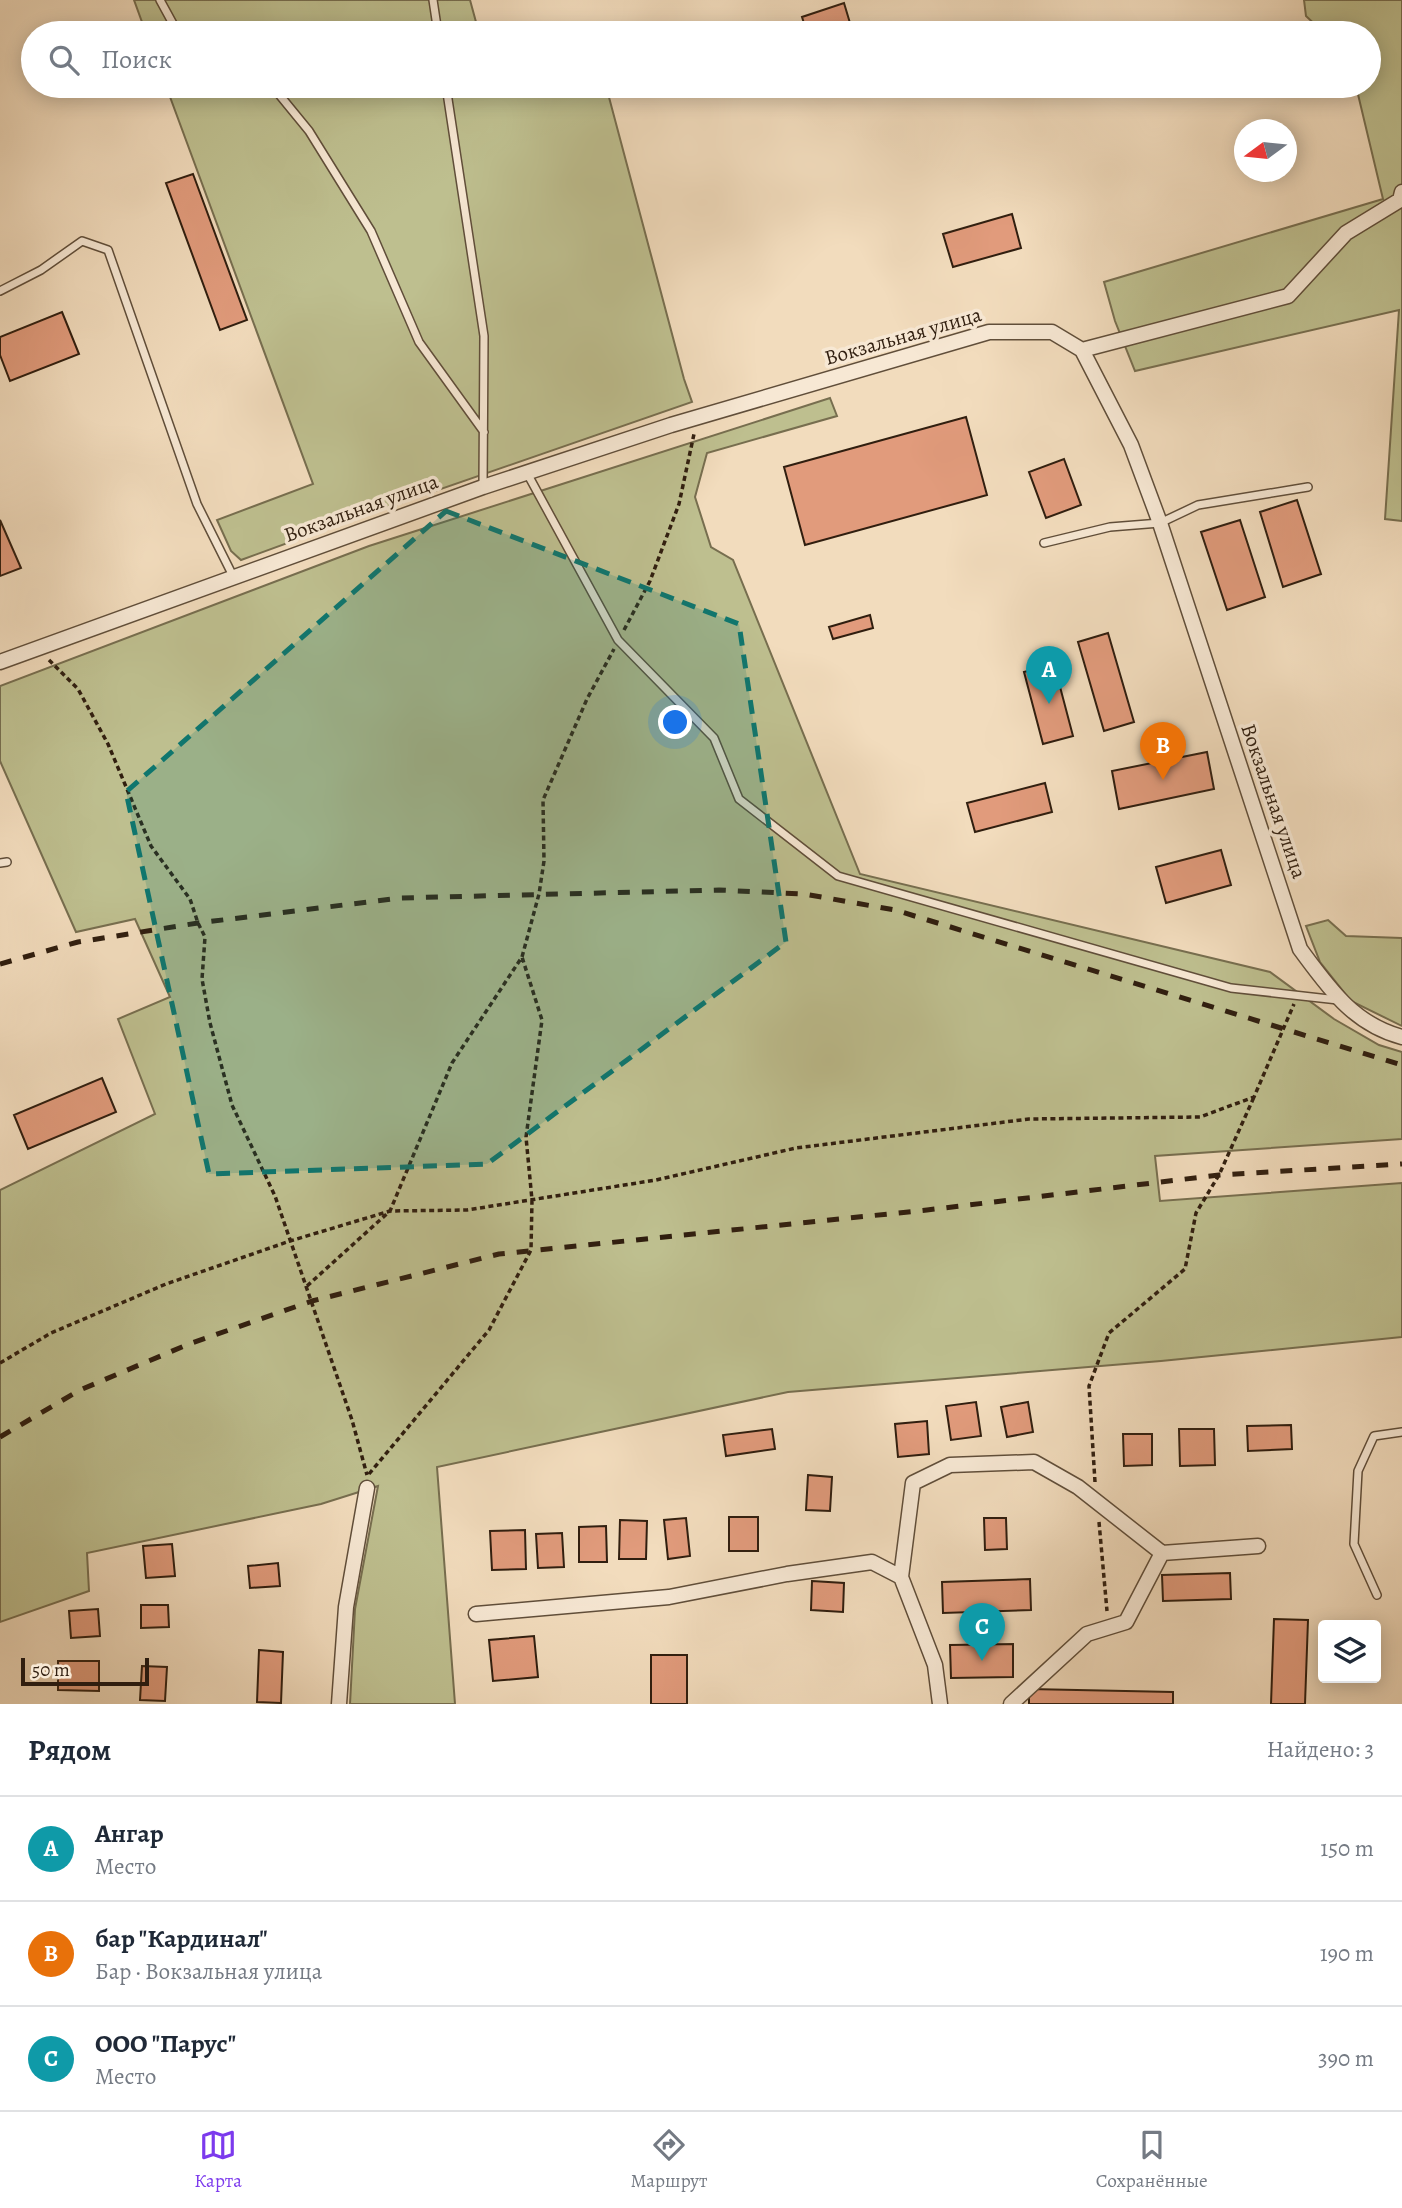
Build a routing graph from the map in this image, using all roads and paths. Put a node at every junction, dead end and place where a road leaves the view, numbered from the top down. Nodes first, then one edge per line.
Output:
1 (160, 0) edge
2 (433, 0) edge
3 (171, 21) edge
4 (436, 21) edge
5 (282, 98) edge
6 (448, 98) edge
7 (1402, 192) edge
8 (0, 291) edge
9 (1082, 350) junction
10 (697, 417) junction
11 (484, 432) junction
12 (526, 472) junction
13 (483, 487) junction
14 (1308, 487) dead end
15 (1160, 523) junction
16 (1044, 543) dead end
17 (233, 576) junction
18 (618, 640) junction
19 (37, 648) junction
20 (0, 662) edge
21 (522, 957) junction
22 (1298, 996) junction
23 (1339, 1000) junction
24 (1402, 1037) edge
25 (1254, 1097) junction
26 (532, 1200) junction
27 (390, 1211) junction
28 (290, 1241) junction
29 (307, 1286) junction
30 (0, 1363) edge
31 (1402, 1432) edge
32 (368, 1488) dead end
33 (1097, 1502) junction
34 (1258, 1546) dead end
35 (1162, 1553) junction
36 (901, 1577) junction
37 (1377, 1595) dead end
38 (476, 1614) dead end
39 (1109, 1628) junction
40 (339, 1704) edge
41 (940, 1704) edge
42 (1011, 1704) edge

1 - 3 lane
2 - 4 lane
5 - 11 lane
6 - 11 lane
7 - 9 street
8 - 17 lane
9 - 10 street, Вокзальная улица
9 - 15 street, Вокзальная улица
10 - 12 street, Вокзальная улица
10 - 18 path
11 - 13 lane
12 - 13 street, Вокзальная улица
12 - 18 lane
13 - 17 street, Вокзальная улица
14 - 15 lane
15 - 16 lane
15 - 23 street, Вокзальная улица
17 - 19 street, Вокзальная улица
18 - 21 path
18 - 22 lane
19 - 20 street, Вокзальная улица
19 - 28 path
21 - 26 path
21 - 27 path
22 - 23 lane
22 - 25 path
23 - 24 street, Вокзальная улица
25 - 26 path
25 - 33 path
26 - 27 path
26 - 29 path
27 - 28 path
27 - 29 path
28 - 29 path
28 - 30 path
31 - 37 lane
32 - 40 street
33 - 35 street
33 - 36 street
33 - 39 path
34 - 35 street
35 - 39 street
36 - 38 street
36 - 41 street
39 - 42 street

